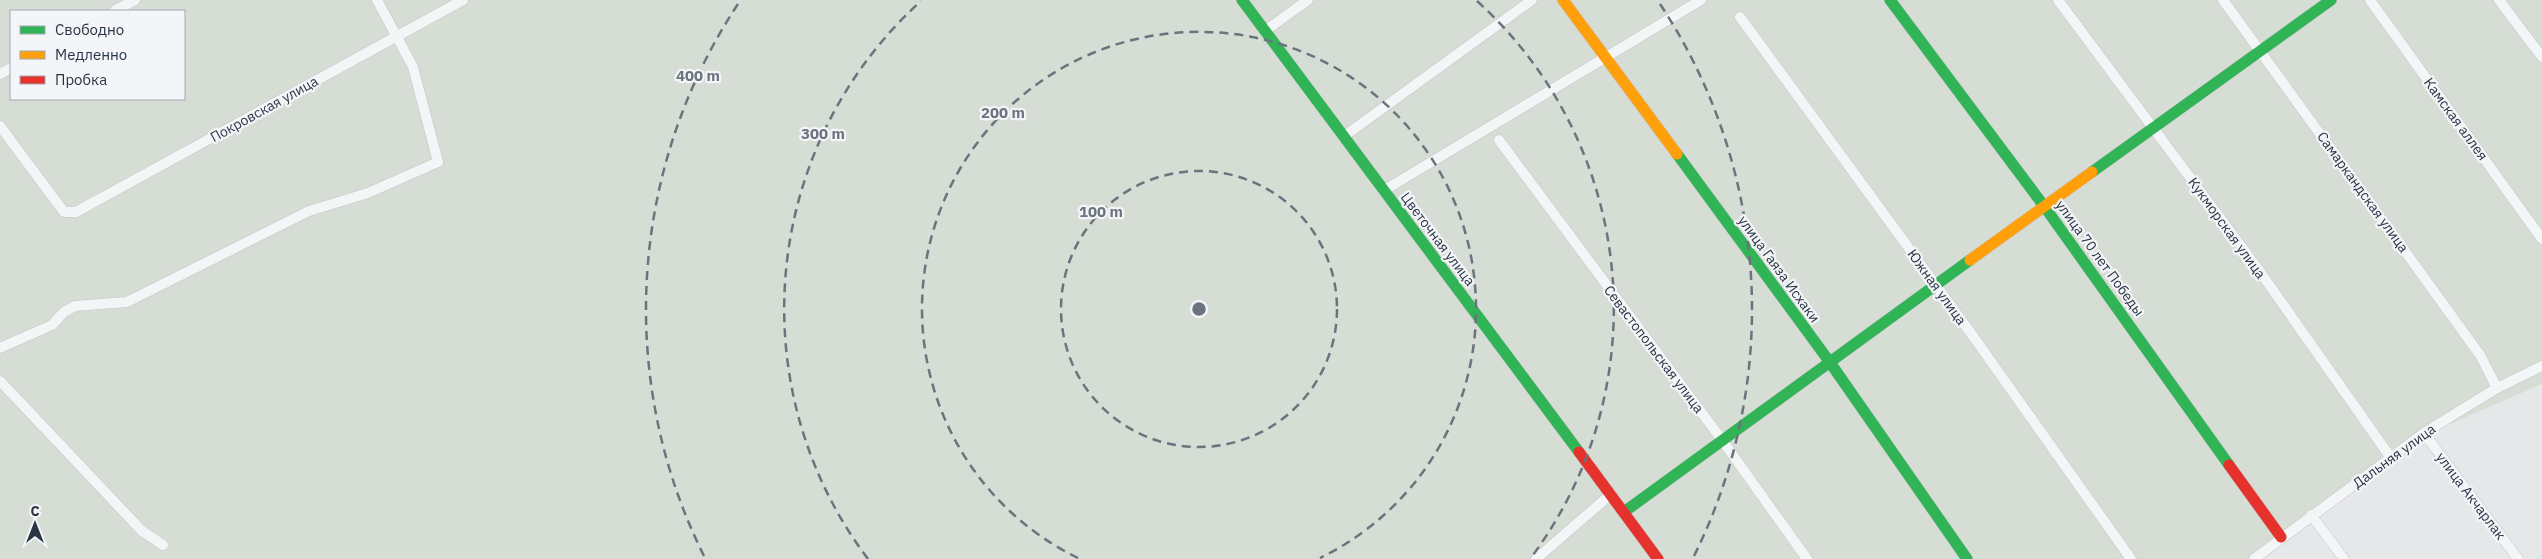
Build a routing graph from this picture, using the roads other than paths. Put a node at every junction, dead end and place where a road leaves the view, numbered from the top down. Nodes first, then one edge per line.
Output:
1 (135, 0) edge
2 (378, 0) edge
3 (463, 0) edge
4 (1242, 0) edge
5 (1308, 0) edge
6 (1532, 0) edge
7 (1563, 0) edge
8 (1701, 0) edge
9 (1890, 0) edge
10 (2058, 0) edge
11 (2223, 0) edge
12 (2331, 0) edge
13 (2370, 0) edge
14 (2499, 0) edge
15 (116, 10) edge
16 (1740, 17) dead end
17 (1265, 31) junction
18 (397, 36) junction
19 (2260, 51) junction
20 (1604, 57) junction
21 (2542, 58) edge
22 (0, 126) edge
23 (2154, 128) junction
24 (1343, 137) junction
25 (1499, 140) dead end
26 (1383, 191) junction
27 (2044, 206) junction
28 (2542, 239) edge
29 (1936, 285) junction
30 (0, 348) edge
31 (1829, 361) junction
32 (2542, 366) edge
33 (0, 381) edge
34 (2497, 388) junction
35 (2424, 433) junction
36 (1722, 440) junction
37 (2390, 458) junction
38 (1611, 494) junction
39 (1624, 512) junction
40 (2311, 515) junction
41 (2281, 537) junction
42 (163, 545) dead end
43 (1536, 559) edge
44 (1658, 559) edge
45 (1807, 559) edge
46 (1967, 559) edge
47 (2131, 559) edge
48 (2254, 559) edge
49 (2344, 559) edge
50 (2518, 559) edge

1 - 15 street
2 - 18 street
3 - 18 street, Покровская улица
4 - 17 street, Цветочная улица
5 - 17 street
6 - 24 street
7 - 20 street, улица Гаяза Исхаки
8 - 20 street
9 - 27 street, улица 70 лет Победы
10 - 23 street, Кукморская улица
11 - 19 street, Самаркандская улица
12 - 19 street
13 - 28 street, Камская аллея
14 - 21 street
16 - 29 street, Южная улица
17 - 24 street, Цветочная улица
18 - 22 street, Покровская улица
18 - 30 street
19 - 23 street
19 - 34 street, Самаркандская улица
20 - 26 street
20 - 31 street, улица Гаяза Исхаки
23 - 27 street
23 - 37 street, Кукморская улица
24 - 26 street, Цветочная улица
25 - 36 street, Севастопольская улица
26 - 38 street, Цветочная улица
27 - 29 street
27 - 41 street, улица 70 лет Победы
29 - 31 street
29 - 47 street, Южная улица
31 - 36 street
31 - 46 street, улица Гаяза Исхаки
32 - 34 street, Дальняя улица
33 - 42 street
34 - 35 street, Дальняя улица
35 - 37 street, Дальняя улица
35 - 50 street, улица Акчарлак
36 - 39 street
36 - 45 street, Севастопольская улица
37 - 40 street, Дальняя улица
38 - 39 street, Цветочная улица
38 - 43 street
39 - 44 street, Цветочная улица
40 - 41 street, Дальняя улица
40 - 49 street
41 - 48 street, Дальняя улица

